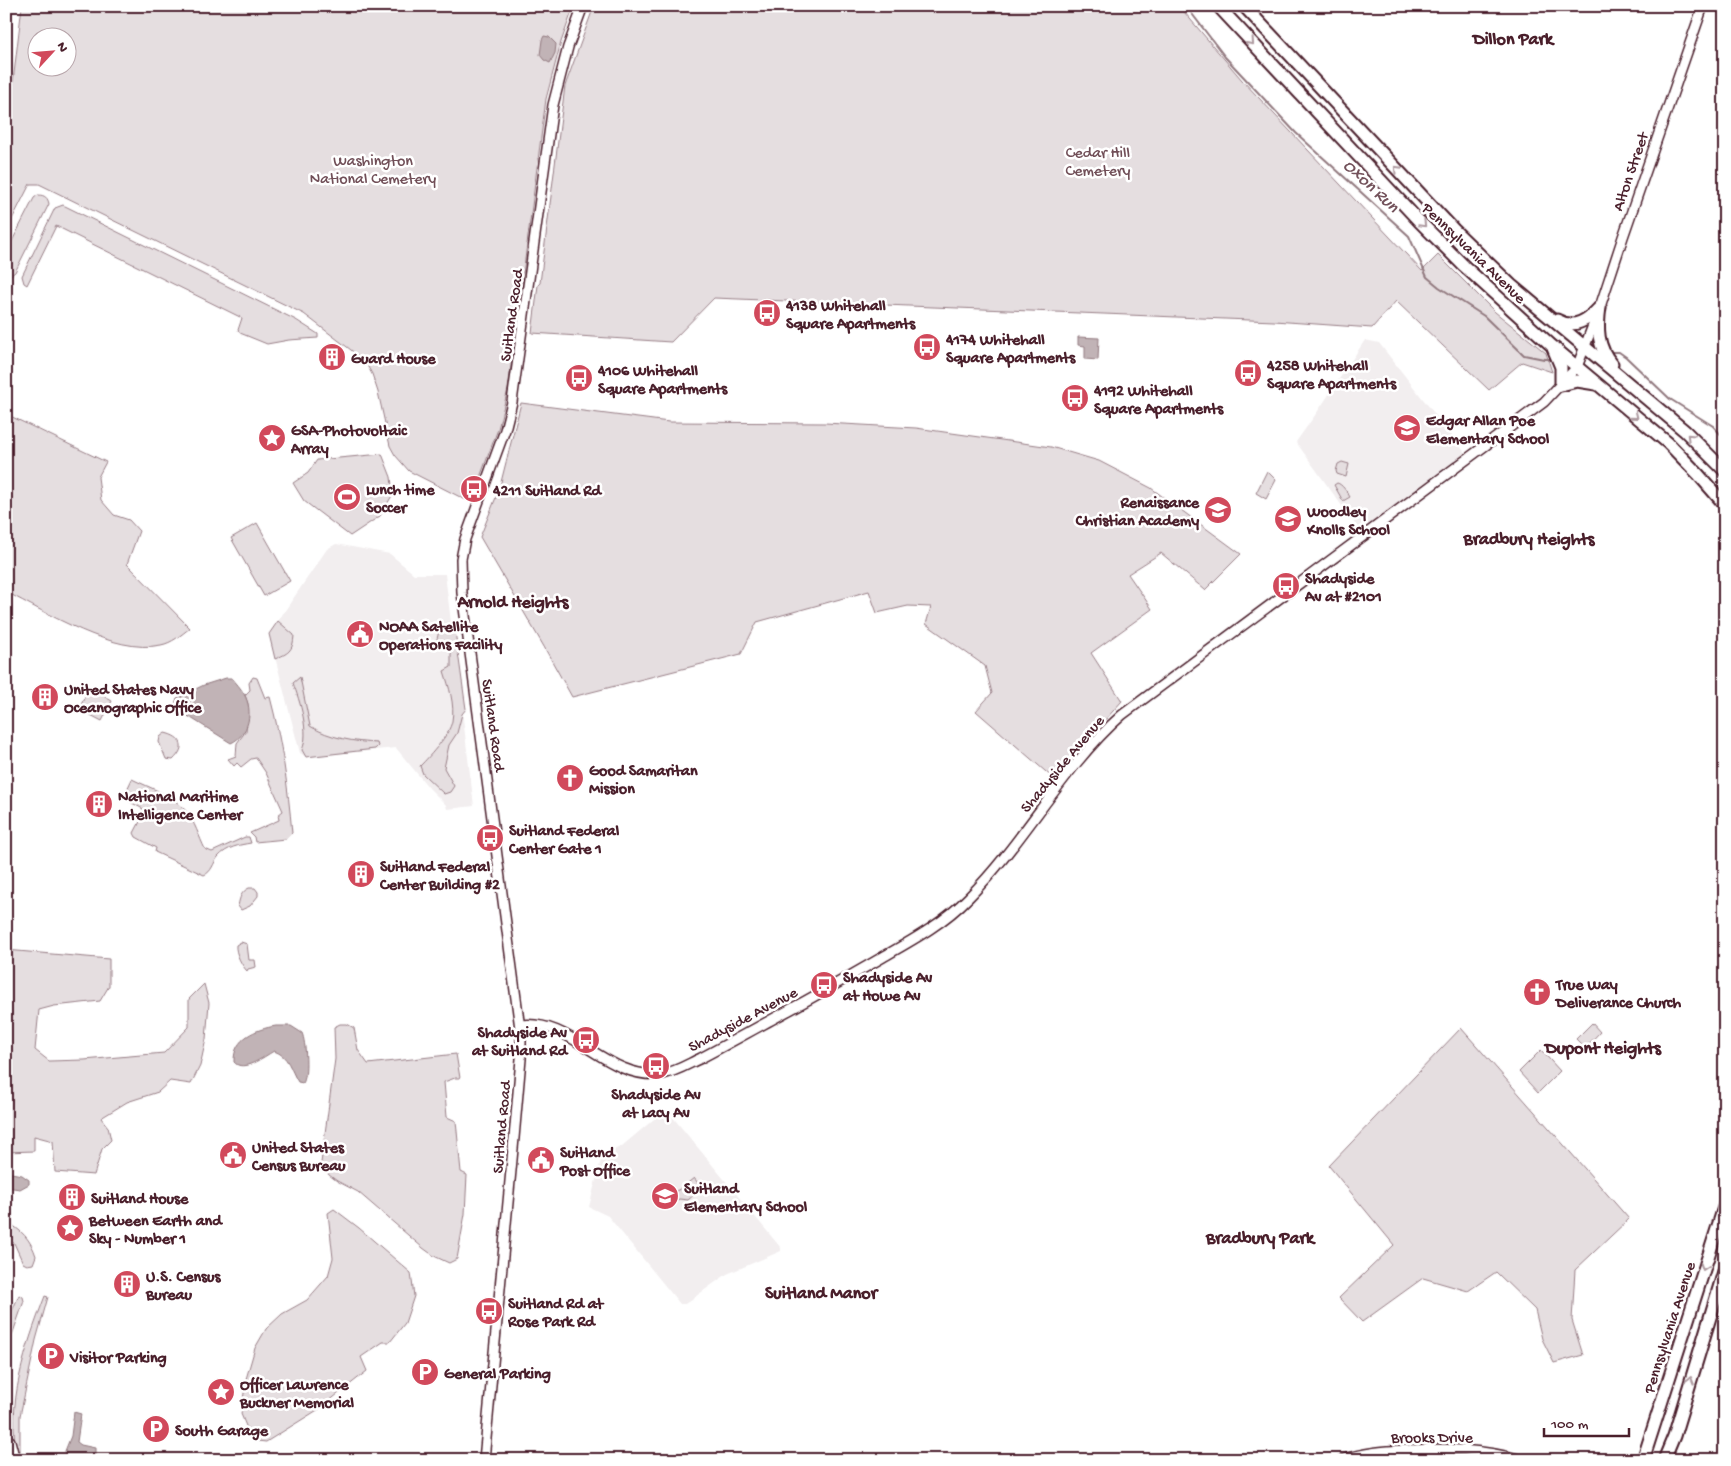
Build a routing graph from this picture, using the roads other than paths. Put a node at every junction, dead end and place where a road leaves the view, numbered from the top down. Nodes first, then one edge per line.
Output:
1 (583, 6) edge
2 (1218, 6) edge
3 (1244, 6) edge
4 (1703, 6) edge
5 (1600, 307) junction
6 (1540, 309) junction
7 (1552, 346) junction
8 (1584, 346) junction
9 (1577, 367) junction
10 (1561, 385) junction
11 (1598, 385) junction
12 (1653, 403) junction
13 (1725, 471) edge
14 (1725, 505) edge
15 (520, 1025) junction
16 (1725, 1204) edge
17 (1725, 1268) edge
18 (10, 1441) dead end
19 (1643, 1457) edge
20 (14, 1460) edge
21 (484, 1460) edge
22 (1342, 1460) edge
23 (1522, 1460) edge
24 (1664, 1460) edge

1 - 15 street, Suitland Road
2 -> 7 highway, Pennsylvania Avenue
6 -> 3 highway, Pennsylvania Avenue
4 - 5 street, Alton Street
5 - 6 highway
5 - 8 street, Alton Street
5 - 12 highway
6 - 8 highway, Pennsylvania Avenue
7 - 9 highway, Pennsylvania Avenue
7 - 10 highway
8 - 9 street, Shadyside Avenue
8 - 12 highway, Pennsylvania Avenue
9 - 10 street, Shadyside Avenue
9 - 11 highway, Pennsylvania Avenue
10 - 11 highway
10 - 15 street, Shadyside Avenue
11 -> 14 highway, Pennsylvania Avenue
13 -> 12 highway, Pennsylvania Avenue
15 - 21 street, Suitland Road
16 -> 19 highway, Pennsylvania Avenue
24 -> 17 highway
18 - 20 street
22 - 23 street, Brooks Drive

